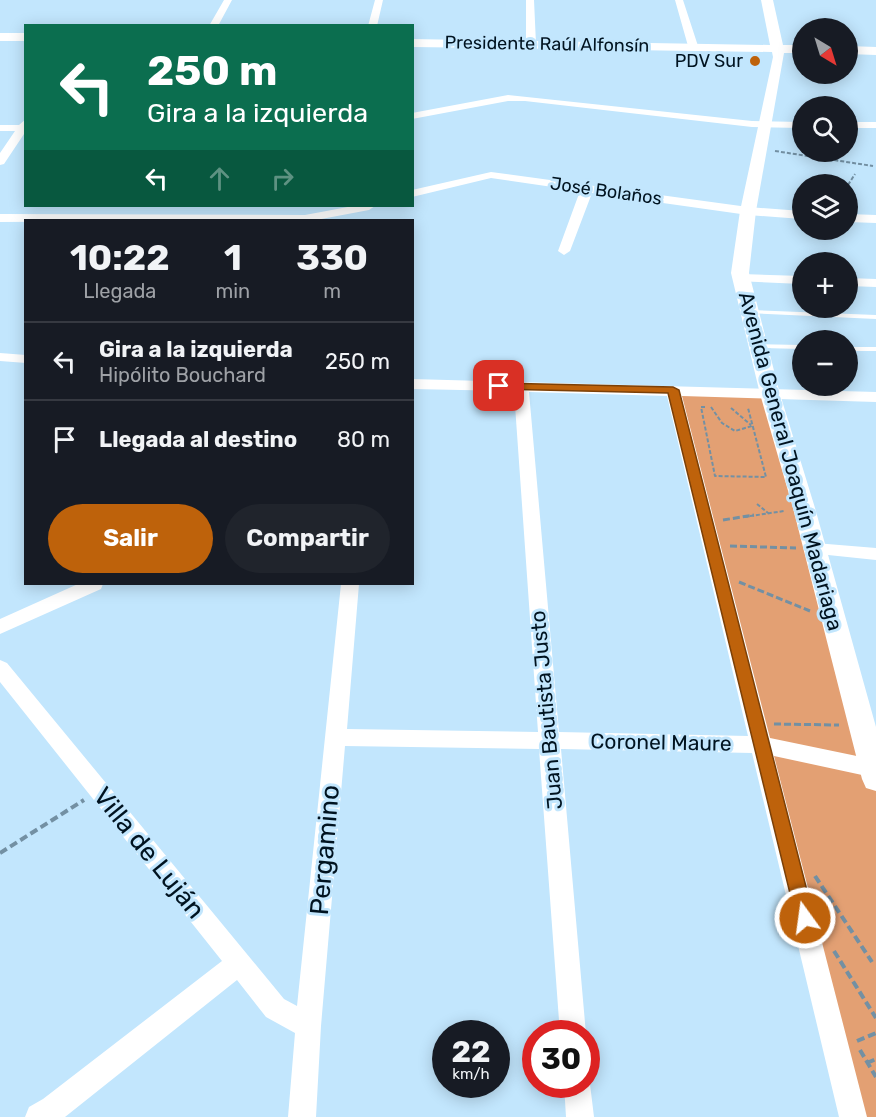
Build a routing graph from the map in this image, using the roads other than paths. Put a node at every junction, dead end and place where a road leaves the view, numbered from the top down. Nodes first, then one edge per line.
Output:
1 (228, 0) edge
2 (379, 0) edge
3 (530, 0) edge
4 (679, 0) edge
5 (767, 0) edge
6 (214, 24) edge
7 (373, 24) edge
8 (0, 37) edge
9 (24, 37) edge
10 (414, 43) edge
11 (531, 44) junction
12 (693, 46) junction
13 (792, 46) edge
14 (792, 48) edge
15 (792, 49) edge
16 (858, 49) edge
17 (876, 50) edge
18 (414, 116) edge
19 (766, 125) junction
20 (792, 125) edge
21 (858, 125) edge
22 (876, 125) edge
23 (24, 126) edge
24 (0, 128) edge
25 (0, 162) edge
26 (587, 189) junction
27 (414, 194) edge
28 (363, 207) edge
29 (748, 212) junction
30 (322, 214) edge
31 (792, 214) edge
32 (0, 218) edge
33 (858, 218) edge
34 (54, 219) edge
35 (144, 219) edge
36 (876, 219) edge
37 (564, 251) dead end
38 (741, 278) junction
39 (792, 280) edge
40 (858, 282) edge
41 (876, 282) edge
42 (750, 312) junction
43 (876, 316) edge
44 (759, 346) junction
45 (792, 347) edge
46 (858, 349) edge
47 (876, 350) edge
48 (0, 357) edge
49 (24, 358) edge
50 (414, 384) edge
51 (521, 387) junction
52 (673, 390) junction
53 (765, 394) junction
54 (876, 397) edge
55 (815, 549) junction
56 (876, 554) edge
57 (92, 585) edge
58 (350, 585) edge
59 (0, 627) edge
60 (0, 668) edge
61 (336, 737) junction
62 (548, 739) junction
63 (763, 745) junction
64 (875, 772) edge
65 (237, 964) junction
66 (572, 1020) edge
67 (308, 1026) junction
68 (578, 1098) edge
69 (39, 1117) edge
70 (302, 1117) edge
71 (580, 1117) edge
72 (853, 1117) edge

1 - 6 street
2 - 7 street
3 - 11 street
4 - 12 street
5 - 13 main road, Avenida General Joaquín Madariaga
8 - 9 main road
10 - 11 main road, Presidente Raúl Alfonsín
11 - 12 main road, Presidente Raúl Alfonsín
12 - 14 main road, Presidente Raúl Alfonsín
15 - 19 main road, Avenida General Joaquín Madariaga
16 - 17 main road
18 - 19 street
19 - 20 street
19 - 29 main road, Avenida General Joaquín Madariaga
21 - 22 street
23 - 24 street
23 - 25 street
26 - 27 street, José Bolaños
26 - 29 street, José Bolaños
26 - 37 street
28 - 30 street
29 - 31 street, José Bolaños
29 - 38 main road, Avenida General Joaquín Madariaga
30 - 35 street
32 - 34 street
33 - 36 street
38 - 39 street
38 - 42 main road, Avenida General Joaquín Madariaga
40 - 41 street
42 - 43 lane
42 - 44 main road, Avenida General Joaquín Madariaga
44 - 45 lane
44 - 53 main road, Avenida General Joaquín Madariaga
46 - 47 lane
48 - 49 street
50 - 51 street
51 - 52 street
51 - 62 street, Juan Bautista Justo
52 - 53 street
52 - 63 street
53 - 54 street
53 - 55 main road, Avenida General Joaquín Madariaga
55 - 56 street
55 - 64 main road, Avenida General Joaquín Madariaga
57 - 59 street
58 - 61 street, Pergamino
60 - 65 street, Villa de Luján
61 - 62 street, Coronel Maure
61 - 67 street, Pergamino
62 - 63 street, Coronel Maure
62 - 66 street, Juan Bautista Justo
63 - 64 street, Coronel Maure
63 - 72 street
65 - 67 street, Villa de Luján
65 - 69 street
67 - 70 street, Pergamino
68 - 71 street

